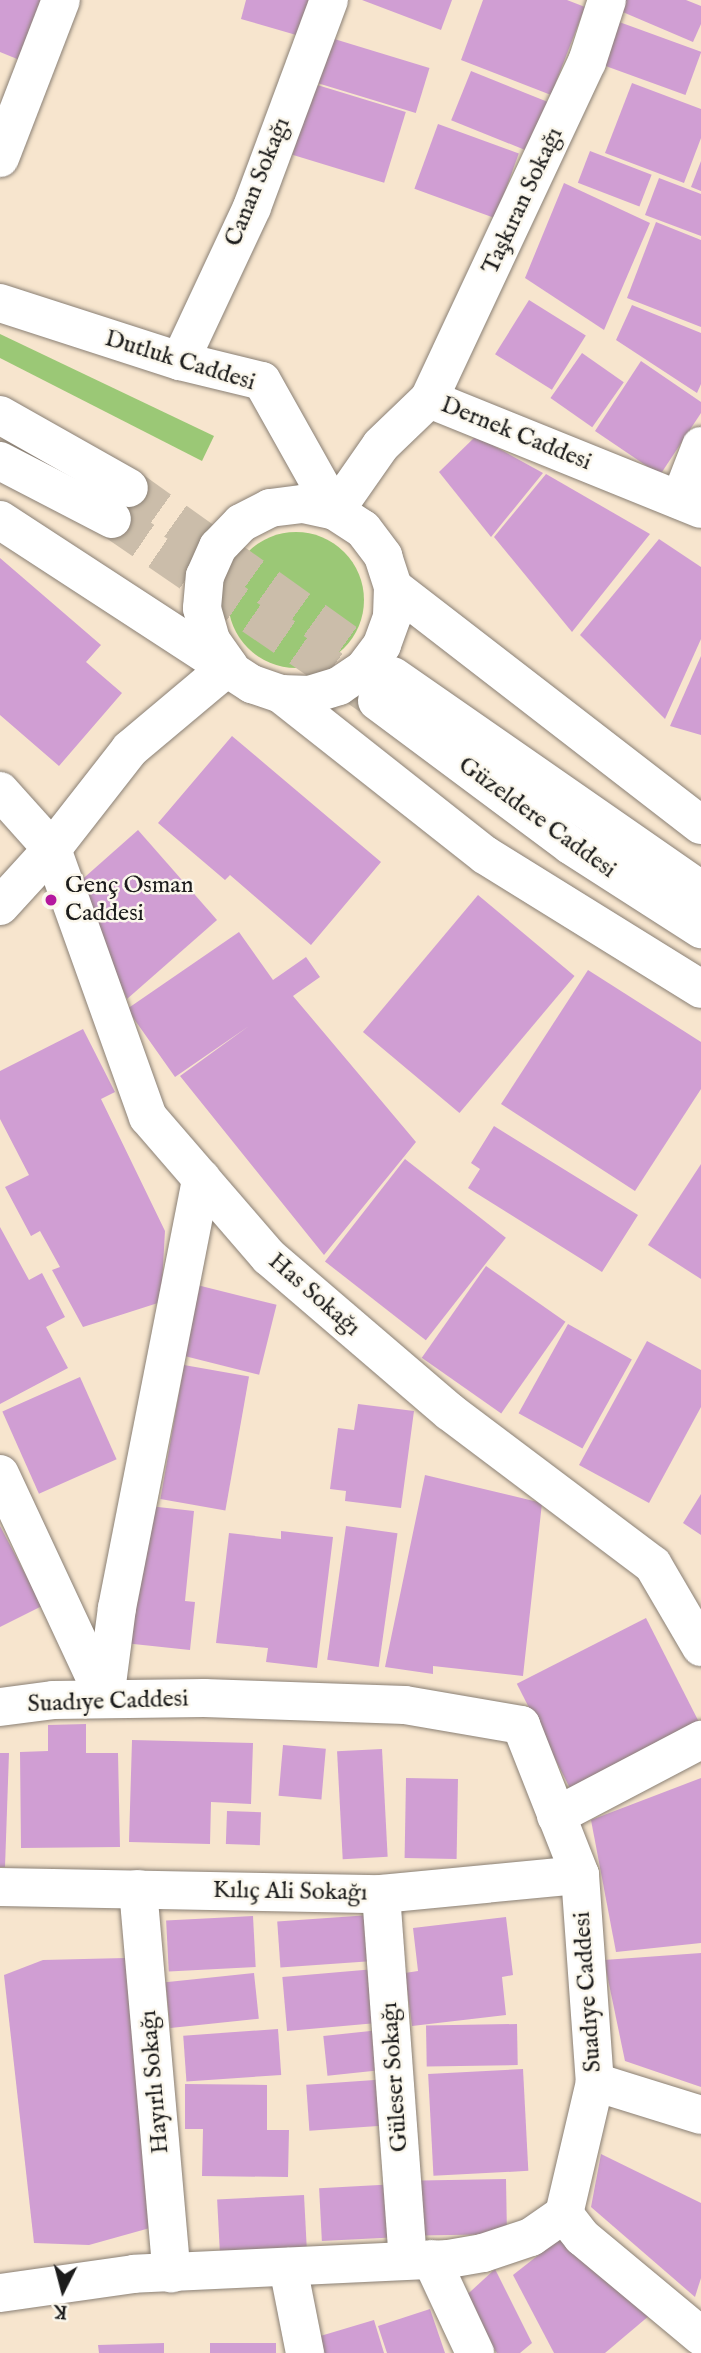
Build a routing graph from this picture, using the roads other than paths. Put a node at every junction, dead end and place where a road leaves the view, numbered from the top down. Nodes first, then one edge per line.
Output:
1 (61, 0) edge
2 (328, 0) edge
3 (607, 0) edge
4 (0, 158) edge
5 (0, 303) edge
6 (180, 361) junction
7 (429, 399) junction
8 (0, 415) edge
9 (701, 446) edge
10 (0, 461) edge
11 (690, 504) edge
12 (335, 512) junction
13 (0, 520) edge
14 (393, 587) junction
15 (229, 666) junction
16 (281, 694) junction
17 (0, 791) edge
18 (701, 825) edge
19 (52, 849) junction
20 (701, 890) edge
21 (0, 906) edge
22 (701, 929) edge
23 (701, 989) edge
24 (201, 1178) junction
25 (0, 1474) edge
26 (701, 1647) edge
27 (105, 1699) junction
28 (0, 1707) edge
29 (701, 1740) edge
30 (556, 1816) junction
31 (580, 1875) junction
32 (0, 1887) edge
33 (138, 1889) junction
34 (381, 1894) junction
35 (594, 2072) junction
36 (701, 2115) edge
37 (564, 2214) junction
38 (420, 2260) junction
39 (288, 2267) junction
40 (172, 2274) junction
41 (0, 2293) edge
42 (701, 2336) edge
43 (305, 2353) edge
44 (475, 2353) edge
45 (671, 2353) edge

1 - 4 street
2 - 6 street, Canan Sokağı
3 - 7 street, Taşkıran Sokağı
5 - 6 street, Dutluk Caddesi
6 - 12 street, Dutluk Caddesi
7 - 11 street, Dernek Caddesi
7 - 12 street, Dernek Caddesi
8 - 10 street
9 - 11 street
12 - 14 street
12 - 15 street
13 - 15 street
14 - 16 street
14 - 18 street
15 - 16 street
15 - 19 street
16 - 23 street
17 - 19 street
19 - 21 street
19 - 24 street, Has Sokağı
20 - 22 street, Güzeldere Caddesi
24 - 26 street, Has Sokağı
24 - 27 street
25 - 27 street
27 - 28 street, Suadıye Caddesi
27 - 30 street, Suadıye Caddesi
29 - 30 street
30 - 31 street, Suadıye Caddesi
31 - 34 street, Kılıç Ali Sokağı
31 - 35 street, Suadıye Caddesi
32 - 33 street, Kılıç Ali Sokağı
33 - 34 street, Kılıç Ali Sokağı
33 - 40 street, Hayırlı Sokağı
34 - 38 street, Güleser Sokağı
35 - 36 street
35 - 37 street, Suadıye Caddesi
37 - 38 street
37 - 42 street
38 - 39 street
38 - 44 street
39 - 40 street
39 - 43 street
40 - 41 street
42 - 45 street

